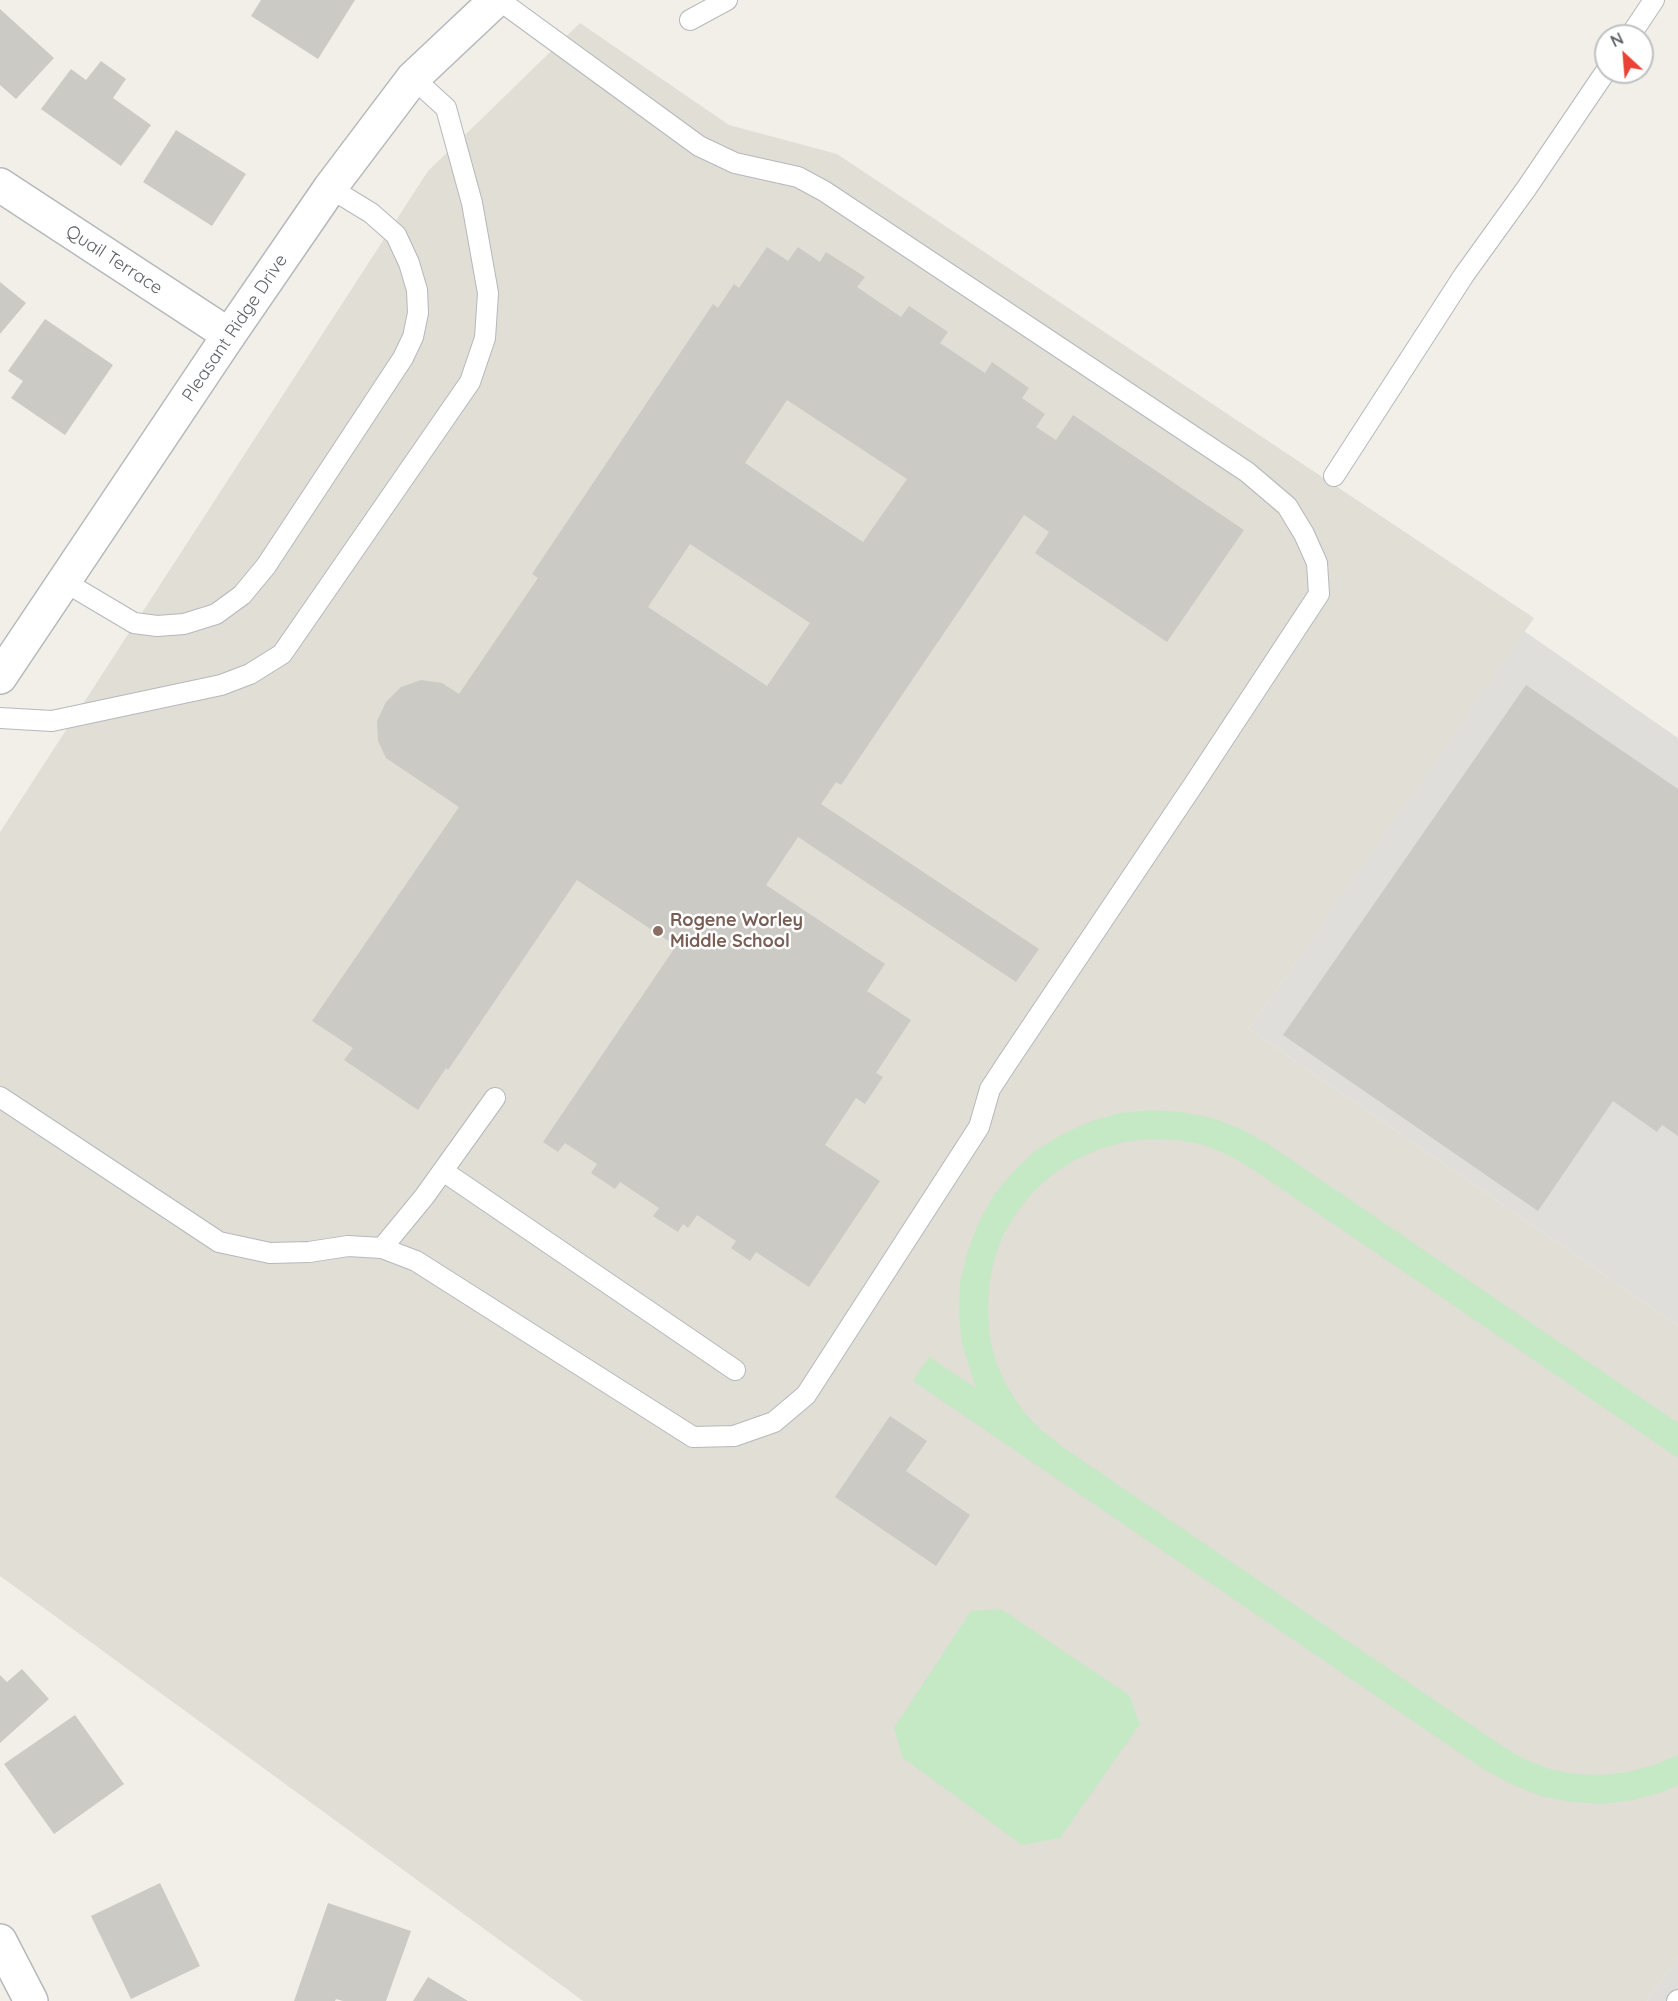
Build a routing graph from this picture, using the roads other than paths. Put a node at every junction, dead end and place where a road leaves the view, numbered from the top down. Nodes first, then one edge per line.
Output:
1 (498, 0) edge
2 (727, 0) edge
3 (1654, 0) edge
4 (690, 20) dead end
5 (1638, 24) edge
6 (413, 78) junction
7 (1597, 84) edge
8 (0, 185) edge
9 (330, 188) junction
10 (229, 335) junction
11 (1334, 476) dead end
12 (65, 582) junction
13 (0, 677) edge
14 (0, 718) edge
15 (0, 1096) edge
16 (495, 1098) dead end
17 (443, 1172) junction
18 (382, 1248) junction
19 (735, 1370) dead end
20 (0, 1941) edge
21 (31, 2001) edge

1 - 6 street, Pleasant Ridge Drive
1 - 18 lane
2 - 4 lane
3 - 5 lane
6 - 9 street, Pleasant Ridge Drive
6 - 14 lane
7 - 11 lane
8 - 10 street, Quail Terrace
9 - 10 street, Pleasant Ridge Drive
9 - 12 lane
10 - 12 street, Pleasant Ridge Drive
12 - 13 street, Pleasant Ridge Drive
15 - 18 lane
16 - 17 lane
17 - 18 lane
17 - 19 lane
20 - 21 street

